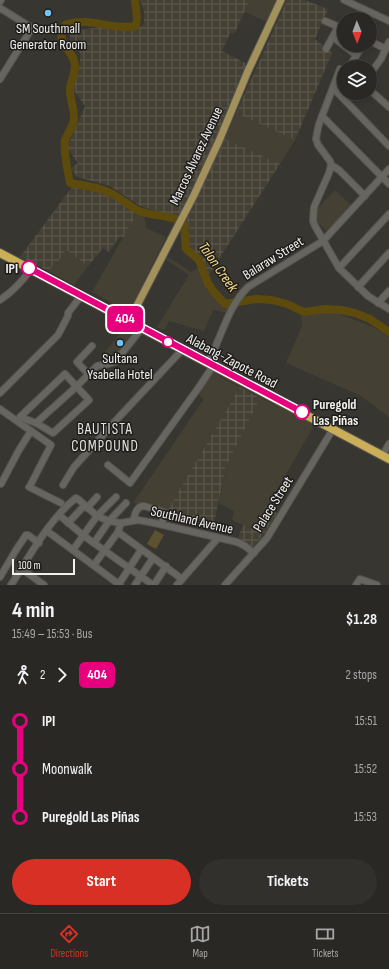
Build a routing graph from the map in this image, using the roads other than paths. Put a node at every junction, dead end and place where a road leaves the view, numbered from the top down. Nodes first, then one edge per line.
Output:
1 (281, 0) edge
2 (344, 0) edge
3 (0, 8) edge
4 (325, 21) dead end
5 (389, 21) edge
6 (337, 26) edge
7 (337, 32) edge
8 (333, 37) junction
9 (389, 42) edge
10 (377, 44) edge
11 (326, 49) dead end
12 (386, 49) junction
13 (358, 52) edge
14 (356, 55) junction
15 (353, 60) edge
16 (377, 63) edge
17 (337, 77) edge
18 (0, 79) edge
19 (333, 88) junction
20 (377, 96) edge
21 (389, 107) edge
22 (322, 116) junction
23 (389, 146) edge
24 (331, 165) junction
25 (389, 169) edge
26 (382, 176) junction
27 (389, 184) edge
28 (365, 196) junction
29 (389, 214) edge
30 (323, 241) junction
31 (0, 253) edge
32 (389, 253) edge
33 (339, 268) junction
34 (31, 269) junction
35 (358, 287) junction
36 (389, 291) edge
37 (0, 300) edge
38 (80, 300) junction
39 (378, 303) junction
40 (389, 309) edge
41 (129, 321) junction
42 (142, 328) junction
43 (92, 346) dead end
44 (183, 349) junction
45 (211, 364) junction
46 (89, 375) junction
47 (76, 387) junction
48 (0, 393) edge
49 (0, 409) edge
50 (36, 423) junction
51 (333, 429) junction
52 (31, 431) junction
53 (389, 444) edge
54 (386, 457) edge
55 (108, 465) dead end
56 (0, 484) edge
57 (63, 485) dead end
58 (98, 497) dead end
59 (116, 497) dead end
60 (61, 503) dead end
61 (126, 503) dead end
62 (86, 506) junction
63 (59, 515) junction
64 (97, 516) junction
65 (109, 521) junction
66 (133, 521) junction
67 (68, 523) junction
68 (122, 523) junction
69 (162, 524) junction
70 (47, 531) junction
71 (118, 532) junction
72 (84, 536) junction
73 (218, 538) junction
74 (39, 543) junction
75 (94, 543) junction
76 (73, 550) junction
77 (141, 550) junction
78 (104, 551) junction
79 (254, 553) junction
80 (153, 558) junction
81 (94, 565) junction
82 (166, 566) junction
83 (22, 569) junction
84 (129, 569) junction
85 (0, 577) edge
86 (141, 577) junction
87 (182, 579) junction
88 (119, 584) edge
89 (12, 585) edge
90 (44, 585) edge
91 (135, 585) edge
92 (153, 585) edge
93 (177, 585) edge
94 (225, 585) edge
95 (356, 585) edge
96 (377, 585) edge

1 - 41 main road, Marcos Alvarez Avenue
2 - 5 street
3 - 18 street
4 - 6 street
7 - 8 street
8 - 11 street
8 - 14 street
9 - 12 street
10 - 12 street
12 - 16 street
13 - 14 street
14 - 15 street
17 - 19 street
19 - 22 street
19 - 23 street
20 - 21 street
22 - 24 street
22 - 26 street
24 - 28 street
24 - 30 street
25 - 26 street, Balaraw Street
26 - 27 street
26 - 28 street, Balaraw Street
28 - 30 street, Balaraw Street
29 - 33 street
30 - 33 street
30 - 45 street, Balaraw Street
31 - 34 highway, Alabang-Zapote Road
32 - 35 street
33 - 35 street
34 - 37 street
34 - 38 highway, Alabang-Zapote Road
35 - 39 street
36 - 39 street
38 - 41 highway, Alabang-Zapote Road
38 - 48 street
39 - 40 street
41 - 42 highway, Alabang-Zapote Road
42 - 44 highway, Alabang-Zapote Road
42 - 46 street
43 - 46 street
44 - 45 highway, Alabang-Zapote Road
44 - 57 street
45 - 51 highway, Alabang-Zapote Road
45 - 55 street, Balaraw Street
46 - 47 street
47 - 50 street
47 - 50 street
47 - 50 street
49 - 52 street
51 - 54 highway, Alabang-Zapote Road
51 - 79 street, Palace Street
52 - 56 street
52 - 60 street
53 - 54 street
58 - 62 street
59 - 64 street
61 - 65 street
62 - 63 street, Southland Avenue
62 - 64 street, Southland Avenue
62 - 67 street
63 - 67 street
63 - 70 street
64 - 65 street, Southland Avenue
64 - 72 street
65 - 68 street, Southland Avenue
65 - 75 street
66 - 68 street, Southland Avenue
66 - 69 street, Southland Avenue
66 - 69 street
67 - 72 street
68 - 71 street
69 - 73 street, Southland Avenue
70 - 74 street
70 - 76 street
71 - 77 street
71 - 78 street
72 - 75 street
72 - 76 street
73 - 79 street, Southland Avenue
73 - 87 street
74 - 83 street
74 - 85 street
75 - 78 street
76 - 81 street
77 - 80 street
77 - 84 street
78 - 81 street
78 - 84 street
79 - 94 street, Palace Street
80 - 82 street
80 - 86 street
81 - 88 street
82 - 87 street
82 - 92 street
83 - 89 street
83 - 90 street
84 - 86 street
84 - 88 street
86 - 91 street
86 - 92 street
87 - 93 street
95 - 96 street

